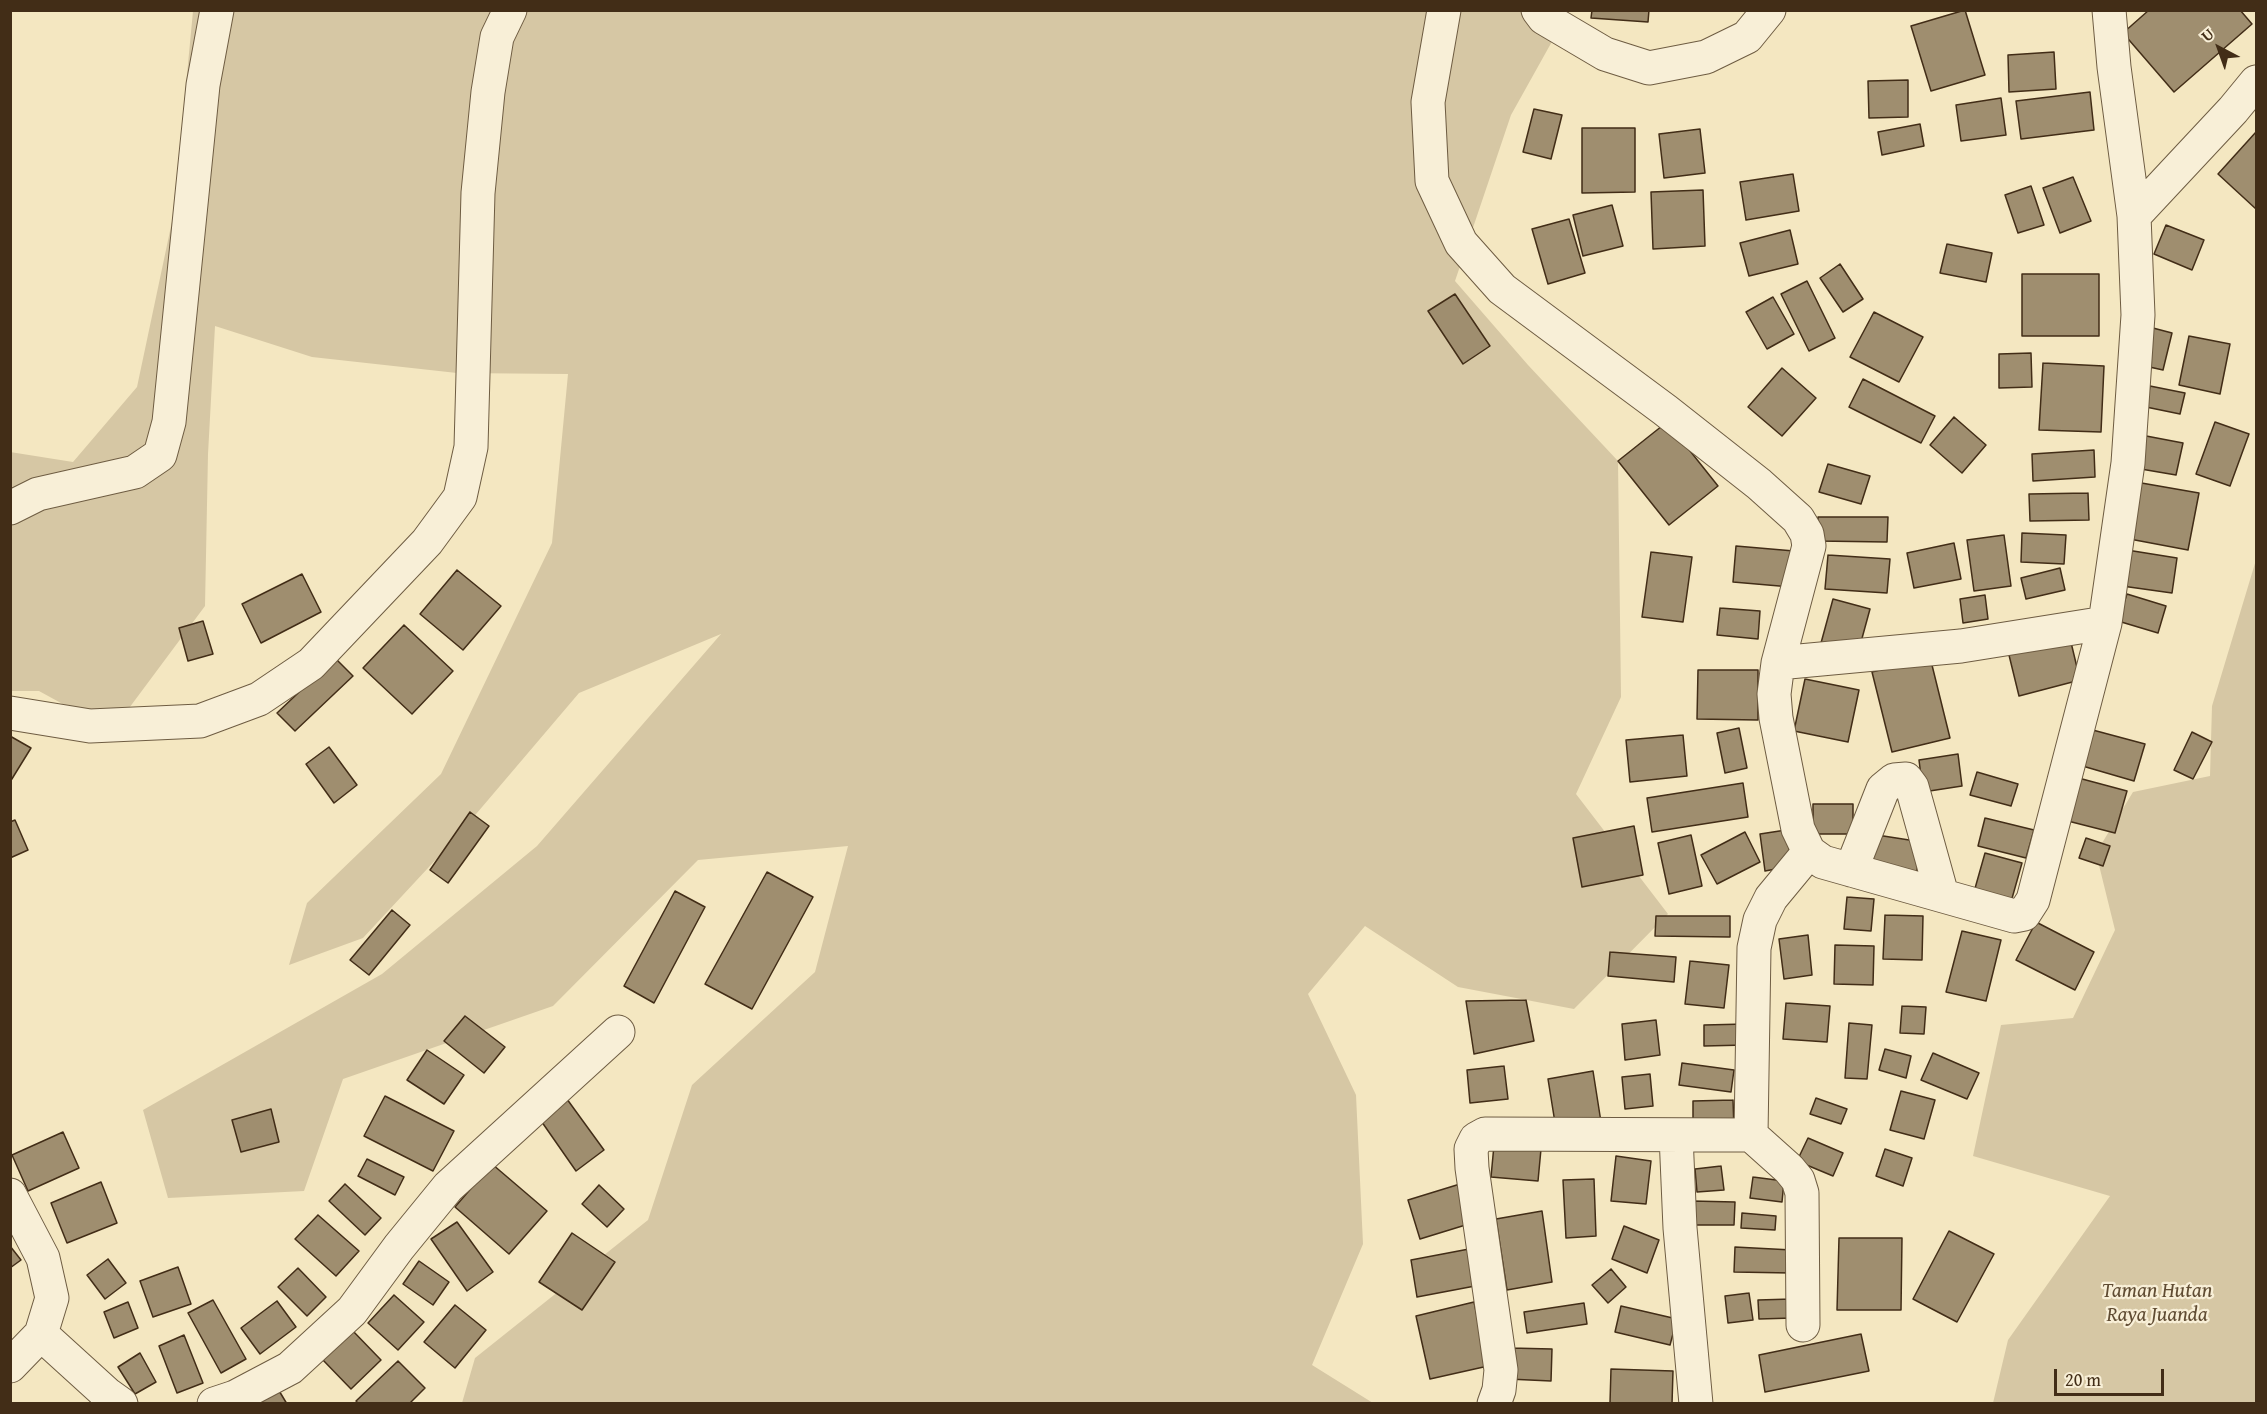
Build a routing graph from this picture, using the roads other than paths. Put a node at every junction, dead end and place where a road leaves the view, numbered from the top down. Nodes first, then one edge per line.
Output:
1 (217, 10) edge
2 (510, 10) edge
3 (1444, 10) edge
4 (1538, 10) edge
5 (1769, 10) edge
6 (2109, 10) edge
7 (2256, 81) edge
8 (2134, 216) junction
9 (10, 508) edge
10 (2105, 623) junction
11 (1778, 663) junction
12 (10, 713) edge
13 (1809, 852) junction
14 (1851, 870) junction
15 (1942, 895) junction
16 (618, 1032) dead end
17 (1676, 1135) junction
18 (1751, 1135) junction
19 (10, 1195) edge
20 (1803, 1325) dead end
21 (41, 1334) junction
22 (10, 1366) edge
23 (120, 1404) edge
24 (214, 1404) edge
25 (1494, 1404) edge
26 (1696, 1404) edge

1 - 9 street
2 - 12 street
3 - 11 street
4 - 5 street
6 - 8 street
7 - 8 street
8 - 10 street
10 - 11 street
10 - 15 street
11 - 13 street
13 - 14 street
13 - 18 street
14 - 15 street
14 - 15 street
16 - 24 street
17 - 18 street
17 - 25 street
17 - 26 street
18 - 20 street
19 - 21 street
21 - 22 street
21 - 23 street

